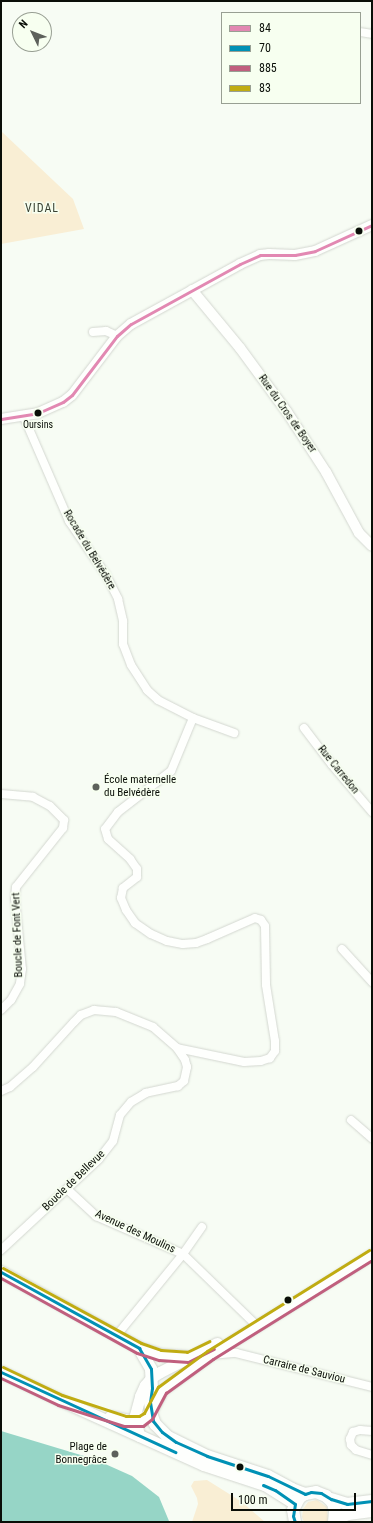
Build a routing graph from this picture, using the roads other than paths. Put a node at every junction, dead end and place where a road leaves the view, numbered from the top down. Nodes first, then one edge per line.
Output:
1 (361, 32) edge
2 (372, 34) edge
3 (372, 225) edge
4 (192, 290) junction
5 (93, 332) dead end
6 (117, 336) junction
7 (23, 416) junction
8 (1, 419) edge
9 (372, 546) edge
10 (193, 718) junction
11 (304, 728) dead end
12 (234, 733) dead end
13 (1, 794) edge
14 (372, 812) edge
15 (342, 949) dead end
16 (372, 982) edge
17 (1, 1010) edge
18 (177, 1048) junction
19 (1, 1091) edge
20 (351, 1120) dead end
21 (372, 1138) edge
22 (67, 1189) junction
23 (202, 1227) dead end
24 (1, 1250) edge
25 (183, 1254) junction
26 (372, 1254) edge
27 (1, 1272) edge
28 (270, 1317) junction
29 (255, 1324) junction
30 (117, 1335) junction
31 (236, 1338) junction
32 (139, 1348) junction
33 (236, 1352) junction
34 (210, 1355) junction
35 (188, 1357) junction
36 (1, 1372) edge
37 (152, 1377) junction
38 (372, 1387) edge
39 (60, 1400) junction
40 (151, 1412) junction
41 (135, 1422) junction
42 (372, 1430) edge
43 (139, 1436) junction
44 (372, 1454) edge
45 (305, 1494) junction
46 (331, 1499) junction
47 (372, 1501) edge
48 (295, 1504) junction
49 (372, 1511) edge
50 (334, 1521) edge
51 (295, 1522) edge

1 - 2 street
3 - 4 street
4 - 6 street
4 - 9 street, Rue du Cros de Boyer
5 - 6 street
6 - 7 street
7 - 8 street
7 - 10 street, Rocade du Belvédère
10 - 12 street, Rocade du Belvédère
10 - 18 street
11 - 14 street, Rue Carredon
13 - 17 street, Boucle de Font Vert
15 - 16 street
18 - 19 street, Boucle de Bellevue
18 - 22 street, Boucle de Bellevue
20 - 21 street
22 - 24 street, Boucle de Bellevue
22 - 25 street, Avenue des Moulins
23 - 25 street
25 - 29 street, Avenue des Moulins
25 - 30 street
26 - 28 main road
27 - 30 main road
28 - 29 main road
28 - 31 main road
29 - 35 main road
30 - 32 main road
31 - 33 street
31 - 34 main road
32 - 35 main road
32 - 37 main road
33 - 34 street, Carraire de Sauviou
33 - 38 street, Carraire de Sauviou
34 - 40 main road
35 - 37 main road
36 - 39 main road
37 - 40 main road
37 - 41 main road
39 - 41 main road
39 - 43 main road
40 - 41 main road
40 - 45 main road
41 - 43 main road
42 - 44 street
43 - 48 main road
45 - 46 main road
45 - 48 main road
46 - 47 main road
46 - 50 main road
48 - 51 main road
49 - 50 main road

